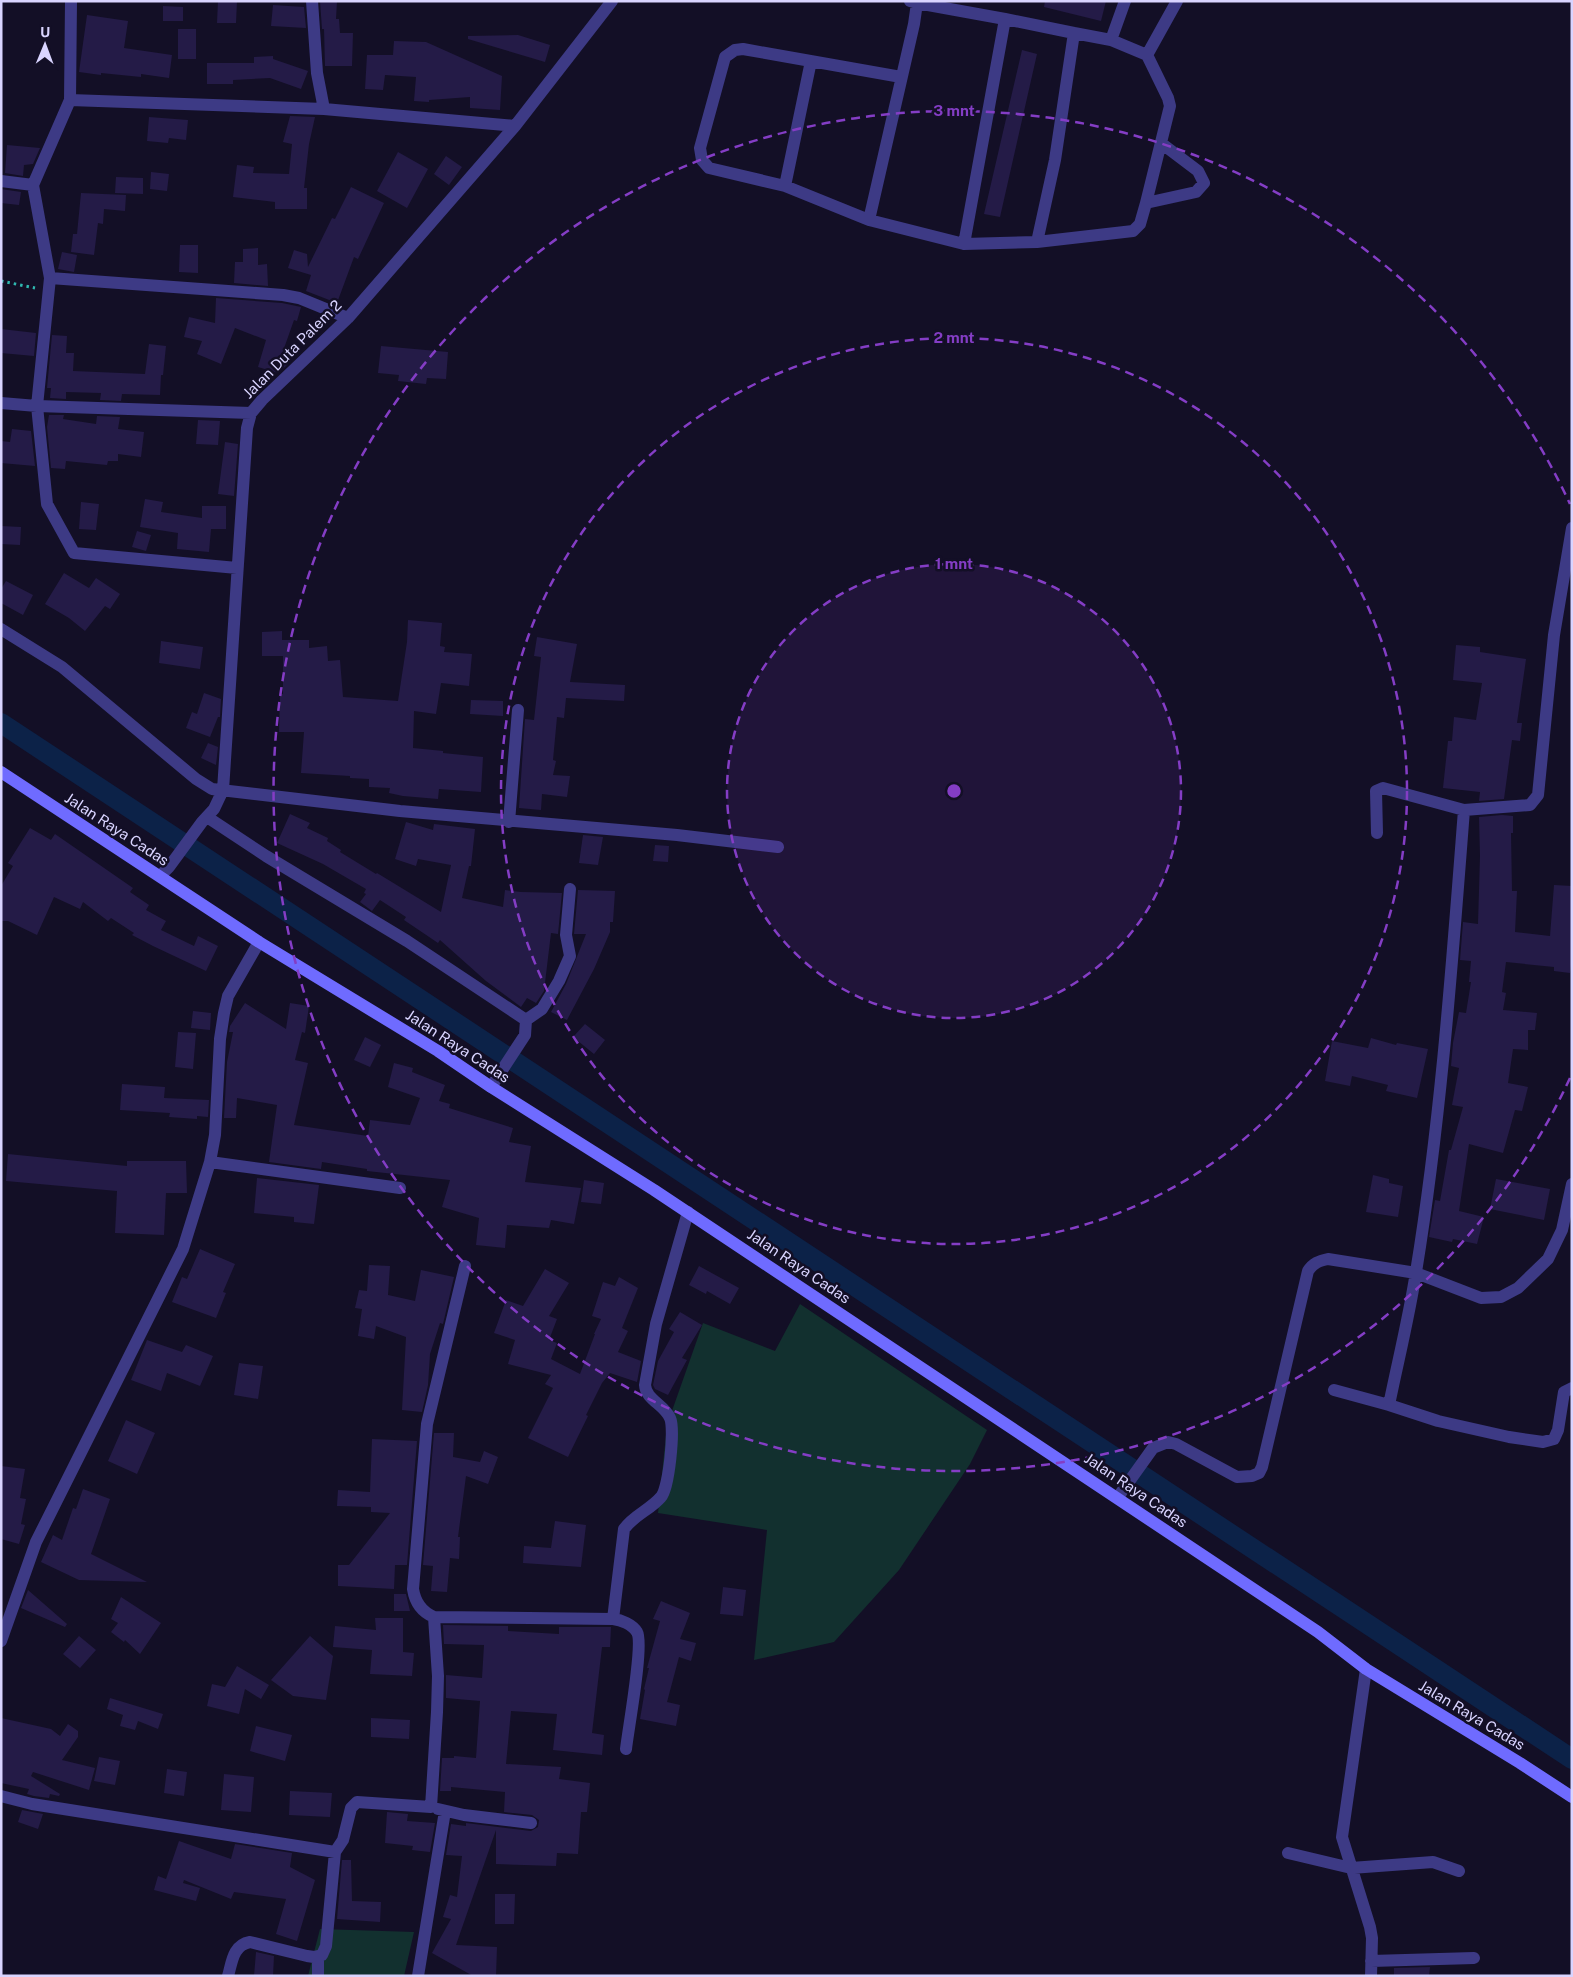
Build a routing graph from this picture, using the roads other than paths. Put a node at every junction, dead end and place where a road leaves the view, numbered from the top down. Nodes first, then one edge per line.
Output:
1 (71, 1) edge
2 (312, 1) edge
3 (612, 1) edge
4 (1125, 1) edge
5 (1177, 1) edge
6 (913, 2) edge
7 (1004, 19) junction
8 (1074, 33) junction
9 (1111, 40) junction
10 (1147, 55) junction
11 (811, 61) junction
12 (901, 77) junction
13 (70, 100) junction
14 (324, 109) junction
15 (515, 126) junction
16 (1161, 143) junction
17 (1, 181) edge
18 (33, 185) junction
19 (785, 186) junction
20 (1146, 203) junction
21 (869, 220) junction
22 (1037, 242) junction
23 (964, 244) junction
24 (49, 284) junction
25 (348, 318) junction
26 (1, 403) edge
27 (37, 406) junction
28 (251, 413) junction
29 (1572, 528) edge
30 (237, 568) junction
31 (1, 629) edge
32 (518, 710) dead end
33 (1, 772) edge
34 (223, 790) junction
35 (1464, 810) junction
36 (207, 816) junction
37 (509, 822) junction
38 (1377, 833) dead end
39 (778, 847) dead end
40 (165, 872) junction
41 (570, 889) dead end
42 (259, 942) junction
43 (526, 1020) junction
44 (491, 1087) junction
45 (210, 1162) junction
46 (1572, 1184) edge
47 (400, 1188) dead end
48 (688, 1212) junction
49 (465, 1266) dead end
50 (1416, 1272) junction
51 (1572, 1388) edge
52 (1334, 1390) dead end
53 (1389, 1405) junction
54 (1121, 1493) junction
55 (434, 1617) junction
56 (613, 1619) junction
57 (1, 1641) edge
58 (1366, 1669) junction
59 (626, 1749) dead end
60 (1, 1796) edge
61 (1572, 1797) edge
62 (430, 1807) junction
63 (445, 1811) junction
64 (531, 1823) dead end
65 (335, 1852) junction
66 (1288, 1853) dead end
67 (1351, 1868) junction
68 (1459, 1871) dead end
69 (318, 1956) junction
70 (1474, 1958) dead end
71 (1371, 1961) junction
72 (228, 1976) edge
73 (318, 1976) edge
74 (418, 1976) edge
75 (1371, 1976) edge

1 - 13 street
2 - 14 street
3 - 15 street, Jalan Duta Palem 2
4 - 9 street
5 - 10 street
6 - 7 street
6 - 12 street
7 - 8 street
7 - 23 street
8 - 9 street
8 - 22 street
9 - 10 street
10 - 16 street
11 - 12 street
11 - 19 street
11 - 19 street
12 - 21 street
13 - 14 street
13 - 18 street
14 - 15 street
15 - 25 street, Jalan Duta Palem 2
16 - 20 street
16 - 20 street
17 - 18 street
18 - 24 street
19 - 21 street
20 - 22 street
21 - 23 street
22 - 23 street
24 - 25 street
24 - 27 street
25 - 28 street, Jalan Duta Palem 2
26 - 27 street
27 - 28 street
27 - 30 street
28 - 30 street, Jalan Duta Palem 2
29 - 35 street
30 - 34 street, Jalan Duta Palem 2
31 - 34 street
32 - 37 street
33 - 40 street, Jalan Raya Cadas
34 - 36 street, Jalan Duta Palem 2
34 - 37 street
35 - 38 street
35 - 50 street
36 - 40 street, Jalan Duta Palem 2
36 - 43 street
37 - 39 street
40 - 42 street, Jalan Raya Cadas
41 - 43 street
42 - 44 street, Jalan Raya Cadas
42 - 45 street
43 - 44 street
44 - 48 street, Jalan Raya Cadas
45 - 47 street
45 - 57 street
46 - 50 street
48 - 54 street, Jalan Raya Cadas
48 - 56 street
49 - 55 street
50 - 53 street
50 - 54 street
51 - 53 street
52 - 53 street
54 - 58 street, Jalan Raya Cadas
55 - 56 street
55 - 62 street
56 - 59 street
58 - 61 street, Jalan Raya Cadas
58 - 67 street
60 - 65 street
62 - 63 street
62 - 65 street
63 - 64 street
63 - 74 street
65 - 69 street
66 - 67 street
67 - 68 street
67 - 71 street
69 - 72 street
69 - 73 street
70 - 71 street
71 - 75 street

